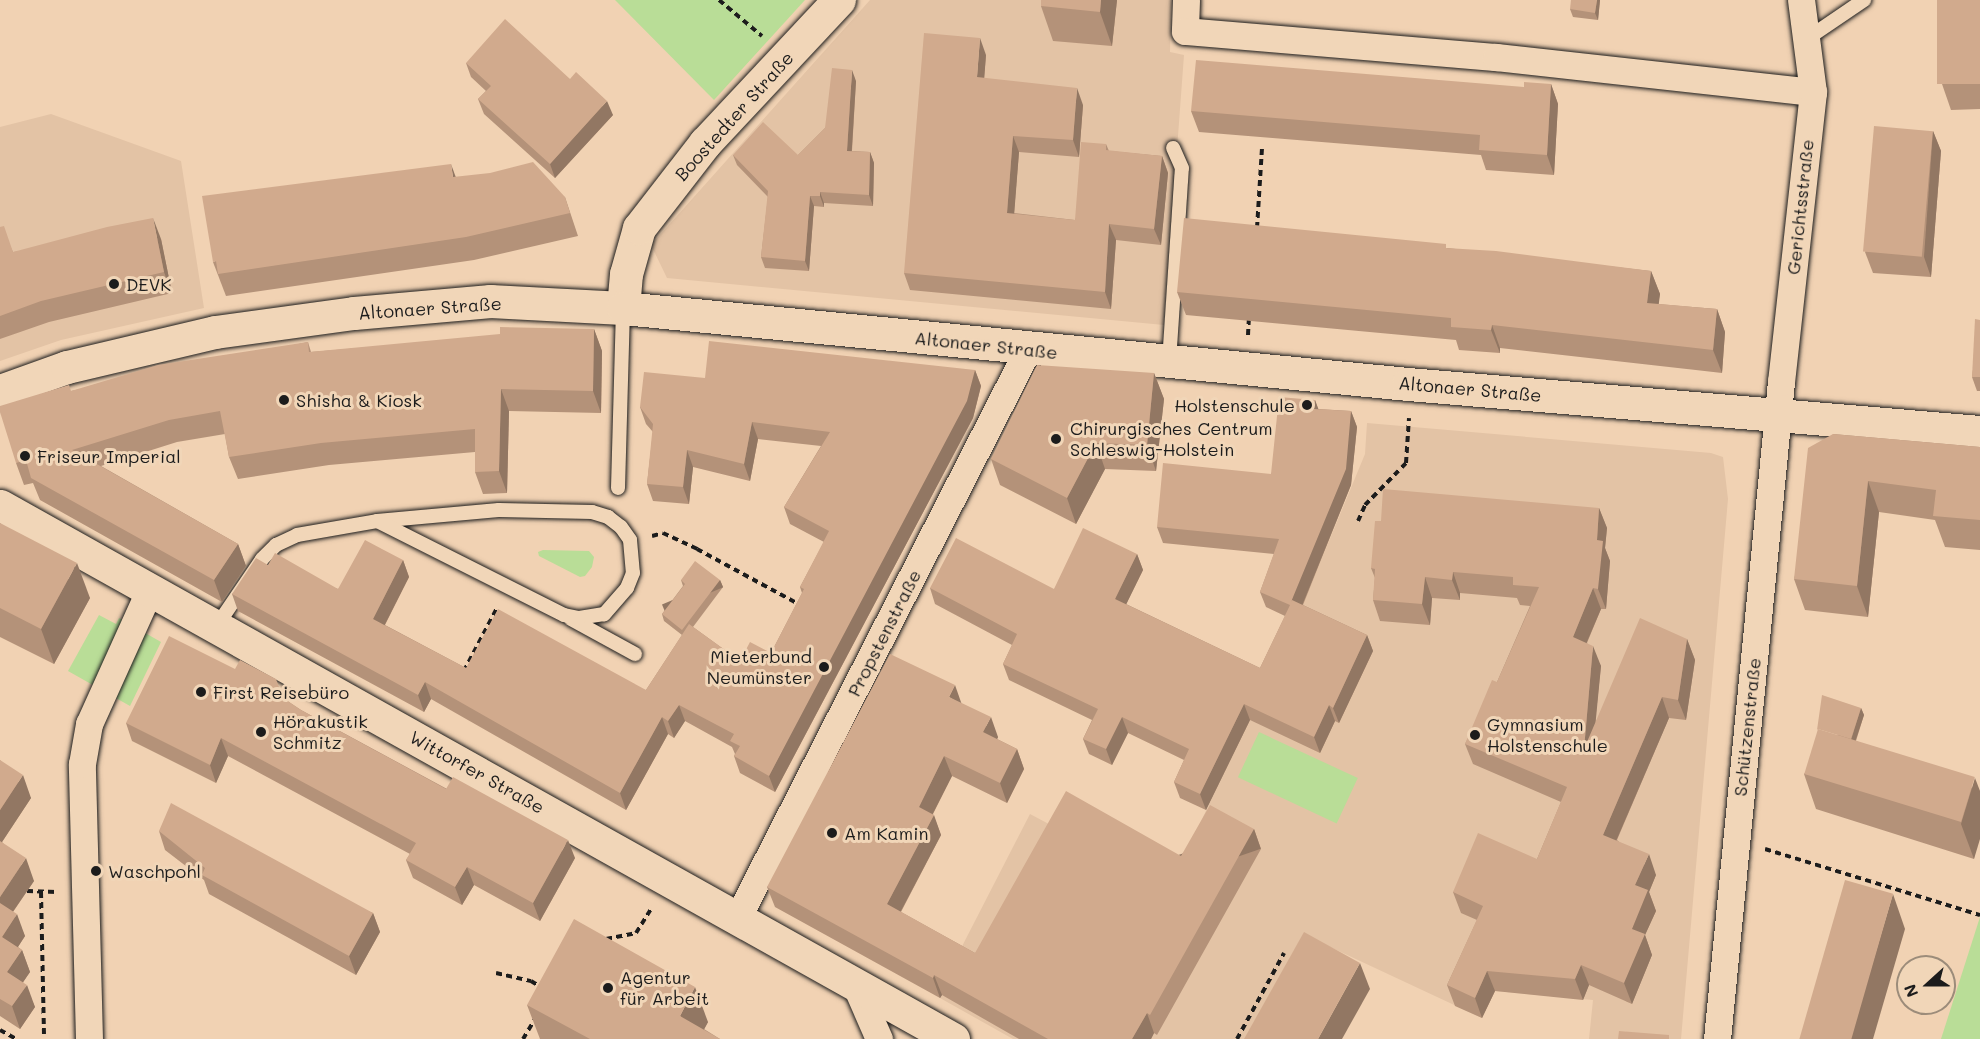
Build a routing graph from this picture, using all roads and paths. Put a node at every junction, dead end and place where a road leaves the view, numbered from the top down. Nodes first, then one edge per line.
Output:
1 (719, 0) edge
2 (839, 0) edge
3 (1186, 0) edge
4 (1801, 0) edge
5 (1864, 0) edge
6 (1808, 38) junction
7 (787, 56) junction
8 (1813, 92) junction
9 (1173, 148) dead end
10 (1262, 148) dead end
11 (1256, 238) edge
12 (623, 308) junction
13 (1250, 309) edge
14 (1028, 349) junction
15 (1169, 362) junction
16 (1245, 369) junction
17 (1408, 384) junction
18 (0, 391) edge
19 (1778, 414) junction
20 (1980, 432) edge
21 (618, 488) dead end
22 (0, 506) edge
23 (377, 521) junction
24 (1358, 521) dead end
25 (630, 540) junction
26 (508, 586) junction
27 (149, 591) junction
28 (807, 609) edge
29 (564, 615) junction
30 (216, 627) junction
31 (635, 654) dead end
32 (459, 681) edge
33 (1736, 840) junction
34 (668, 878) junction
35 (41, 892) dead end
36 (1980, 915) edge
37 (738, 917) junction
38 (596, 941) edge
39 (1284, 953) dead end
40 (496, 973) dead end
41 (856, 986) junction
42 (549, 993) edge
43 (539, 1011) edge
44 (0, 1030) edge
45 (16, 1039) edge
46 (44, 1039) edge
47 (89, 1039) edge
48 (524, 1039) edge
49 (879, 1039) edge
50 (953, 1039) edge
51 (1237, 1039) edge
52 (1717, 1039) edge

1 - 7 path
2 - 7 main road, Boostedter Straße
3 - 8 street
4 - 6 street, Gerichtsstraße
5 - 6 lane
6 - 8 street, Gerichtsstraße
7 - 12 main road, Boostedter Straße
8 - 19 street, Gerichtsstraße
9 - 15 lane
10 - 11 path
12 - 14 main road, Altonaer Straße
12 - 18 main road, Altonaer Straße
12 - 21 lane
13 - 16 path
14 - 15 main road, Altonaer Straße
14 - 37 street, Propstenstraße
15 - 16 main road, Altonaer Straße
16 - 17 main road, Altonaer Straße
17 - 19 main road, Altonaer Straße
17 - 24 path
19 - 20 main road, Altonaer Straße
19 - 33 street, Schützenstraße
22 - 27 main road, Wittorfer Straße
23 - 25 lane
23 - 26 lane
23 - 30 lane
25 - 28 path
25 - 29 lane
26 - 29 lane
26 - 32 path
27 - 30 main road, Wittorfer Straße
27 - 47 street
29 - 31 lane
30 - 34 main road, Wittorfer Straße
33 - 36 path
33 - 52 street, Schützenstraße
34 - 37 main road, Wittorfer Straße
34 - 38 path
35 - 46 path
37 - 41 main road, Wittorfer Straße
39 - 51 path
40 - 42 path
41 - 49 street
41 - 50 main road, Wittorfer Straße
43 - 48 path
44 - 45 path

